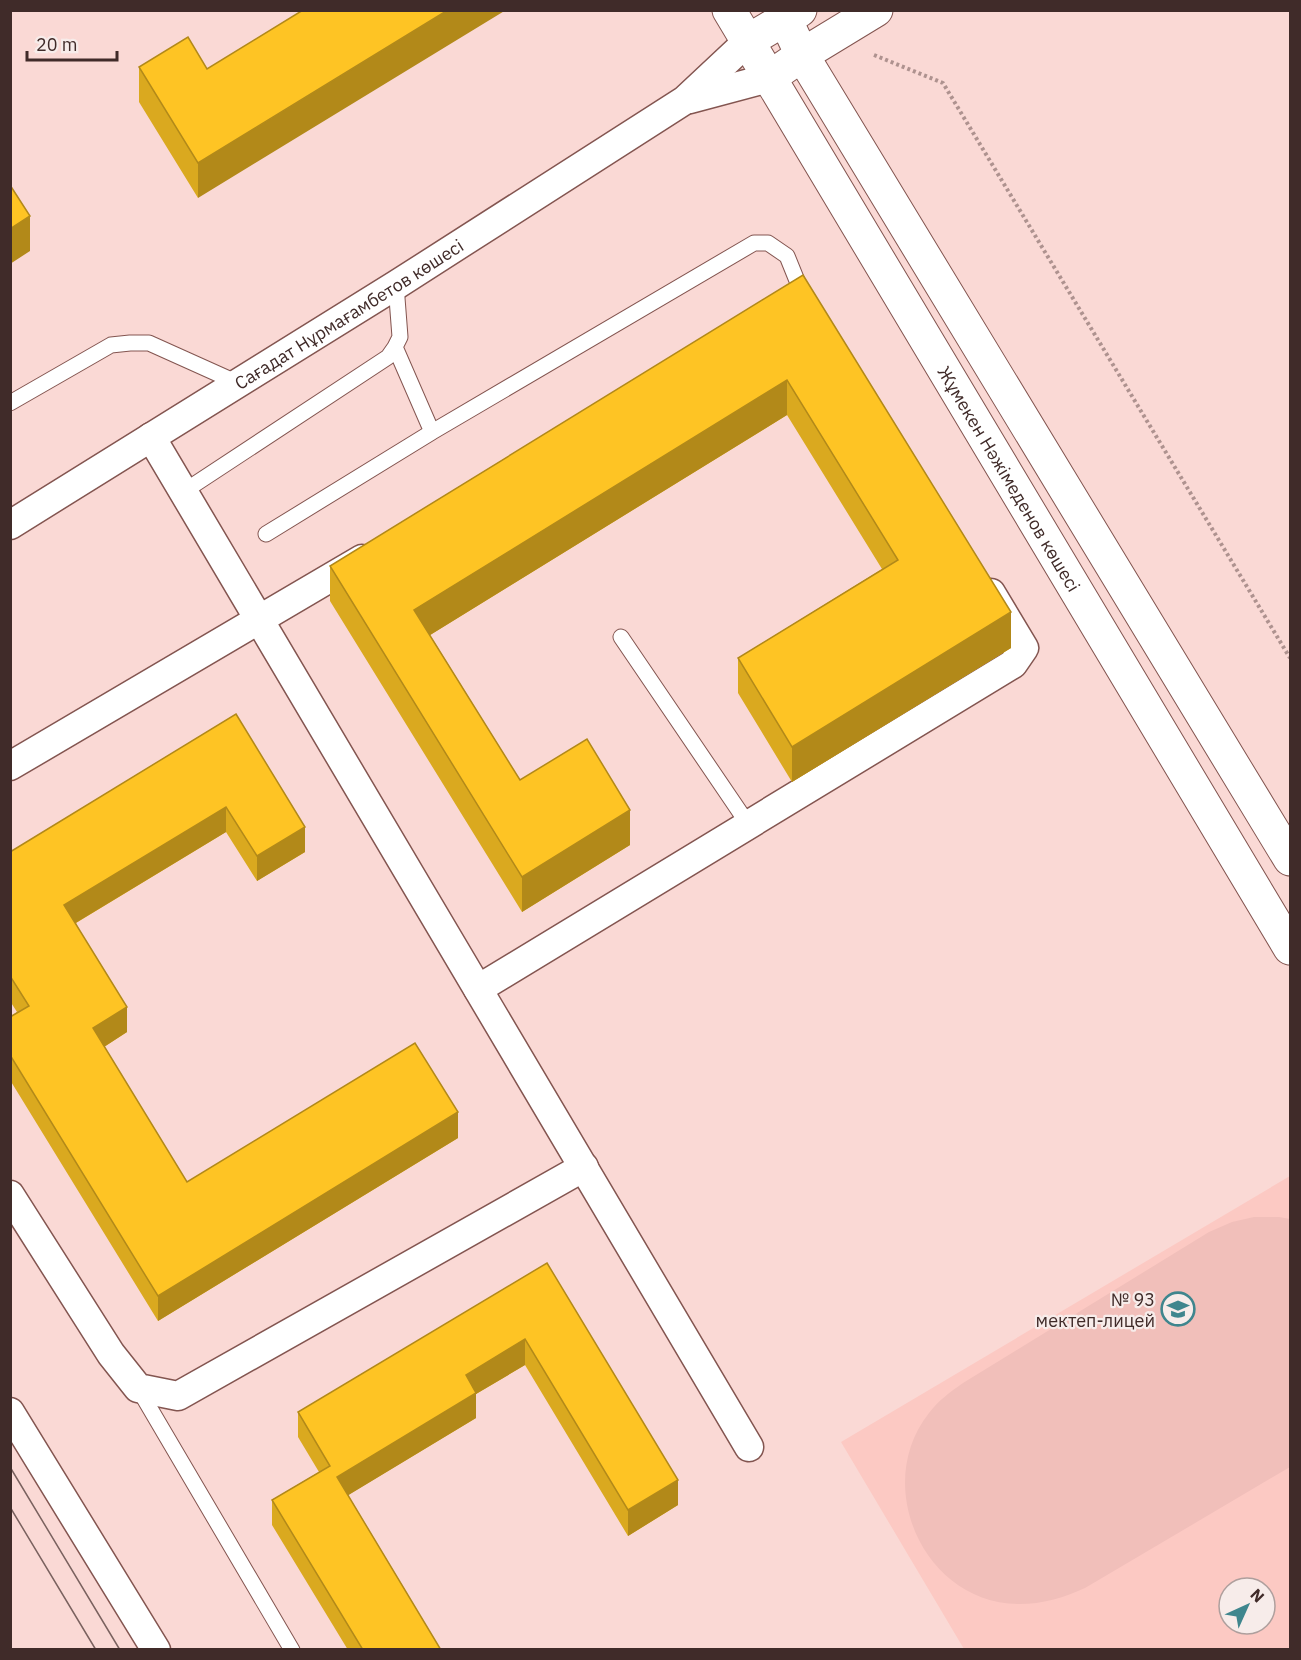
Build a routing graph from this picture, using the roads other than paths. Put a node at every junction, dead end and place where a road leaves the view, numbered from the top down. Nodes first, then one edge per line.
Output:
1 (729, 10) edge
2 (876, 10) edge
3 (789, 13) edge
4 (747, 41) junction
5 (802, 55) junction
6 (769, 78) junction
7 (685, 100) junction
8 (396, 285) junction
9 (816, 312) joint
10 (780, 314) edge
11 (395, 347) junction
12 (238, 383) junction
13 (10, 403) edge
14 (432, 432) junction
15 (151, 437) junction
16 (183, 492) junction
17 (10, 525) edge
18 (266, 534) dead end
19 (382, 548) edge
20 (976, 568) edge
21 (260, 620) junction
22 (621, 637) dead end
23 (10, 766) edge
24 (748, 824) junction
25 (1290, 859) edge
26 (1290, 948) edge
27 (478, 989) junction
28 (584, 1167) junction
29 (10, 1195) edge
30 (138, 1388) junction
31 (10, 1412) edge
32 (749, 1447) dead end
33 (156, 1650) edge
34 (292, 1650) edge

1 - 4 main road, Жұмекен Нәжімеденов көшесі
2 - 5 main road, Сағадат Нұрмағамбетов көшесі
3 - 4 main road, Сағадат Нұрмағамбетов көшесі
3 - 5 main road
4 - 6 main road, Жұмекен Нәжімеденов көшесі
4 - 7 street, Сағадат Нұрмағамбетов көшесі
5 - 6 main road, Сағадат Нұрмағамбетов көшесі
5 - 25 main road
6 - 7 street, Сағадат Нұрмағамбетов көшесі
6 - 26 main road, Жұмекен Нәжімеденов көшесі
7 - 8 street, Сағадат Нұрмағамбетов көшесі
8 - 11 lane
8 - 12 street, Сағадат Нұрмағамбетов көшесі
9 - 10 street
9 - 14 lane
11 - 14 lane
11 - 16 lane
12 - 13 lane
12 - 15 street, Сағадат Нұрмағамбетов көшесі
14 - 18 lane
15 - 16 street
15 - 17 street, Сағадат Нұрмағамбетов көшесі
16 - 21 street
19 - 21 street
20 - 24 street
21 - 23 street
21 - 27 street
22 - 24 lane
24 - 27 street
27 - 28 street
28 - 30 street
28 - 32 street
29 - 30 street
30 - 34 lane
31 - 33 street

